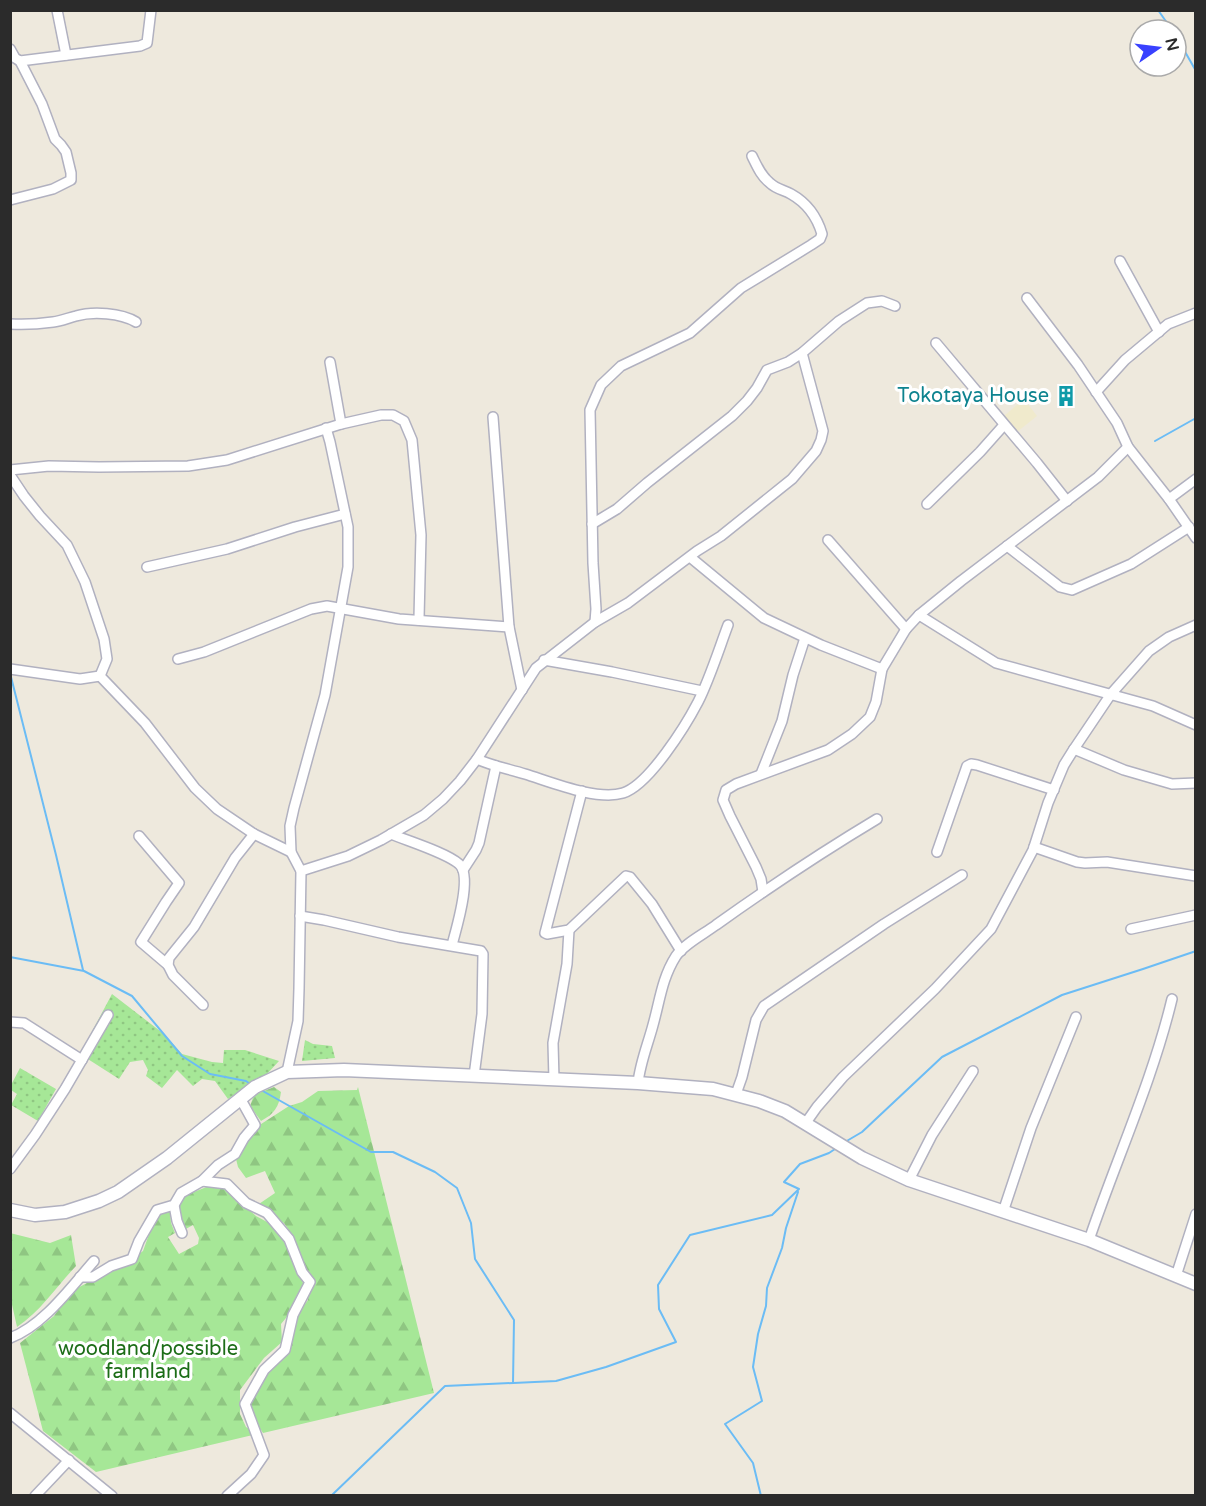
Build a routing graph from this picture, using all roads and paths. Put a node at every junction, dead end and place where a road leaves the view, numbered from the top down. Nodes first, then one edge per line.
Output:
1 (57, 10) edge
2 (151, 10) edge
3 (10, 50) edge
4 (66, 55) junction
5 (20, 61) junction
6 (752, 156) dead end
7 (10, 200) edge
8 (1120, 261) dead end
9 (1027, 298) dead end
10 (895, 306) dead end
11 (1196, 313) edge
12 (136, 322) dead end
13 (10, 324) edge
14 (1159, 332) junction
15 (936, 343) dead end
16 (802, 353) junction
17 (330, 362) dead end
18 (1096, 392) junction
19 (493, 417) dead end
20 (341, 424) junction
21 (1004, 425) junction
22 (326, 428) junction
23 (1128, 447) junction
24 (10, 470) edge
25 (10, 475) edge
26 (1196, 479) edge
27 (1169, 499) junction
28 (1067, 501) junction
29 (927, 504) dead end
30 (345, 514) junction
31 (592, 524) junction
32 (1189, 527) junction
33 (1196, 538) edge
34 (828, 540) dead end
35 (1007, 546) junction
36 (690, 556) junction
37 (147, 567) dead end
38 (340, 608) junction
39 (919, 615) junction
40 (418, 620) junction
41 (595, 622) junction
42 (728, 625) dead end
43 (1196, 625) edge
44 (509, 627) junction
45 (906, 629) junction
46 (805, 638) junction
47 (178, 659) dead end
48 (544, 660) junction
49 (10, 669) edge
50 (882, 669) junction
51 (100, 676) junction
52 (522, 690) junction
53 (702, 691) junction
54 (1112, 694) junction
55 (1195, 723) edge
56 (1074, 748) junction
57 (477, 759) junction
58 (496, 766) junction
59 (761, 774) junction
60 (1196, 783) edge
61 (1054, 790) junction
62 (582, 791) junction
63 (877, 819) dead end
64 (254, 834) junction
65 (391, 834) junction
66 (139, 836) dead end
67 (1034, 847) junction
68 (291, 852) junction
69 (937, 852) dead end
70 (463, 870) junction
71 (301, 871) junction
72 (962, 875) dead end
73 (1196, 876) edge
74 (763, 892) junction
75 (1196, 915) edge
76 (300, 916) junction
77 (1131, 929) dead end
78 (569, 930) junction
79 (452, 945) junction
80 (681, 951) junction
81 (168, 965) junction
82 (1172, 999) dead end
83 (203, 1005) dead end
84 (108, 1014) dead end
85 (1076, 1017) dead end
86 (10, 1022) edge
87 (82, 1060) junction
88 (973, 1071) dead end
89 (287, 1072) junction
90 (474, 1076) junction
91 (554, 1080) junction
92 (638, 1083) junction
93 (736, 1094) junction
94 (240, 1098) junction
95 (806, 1124) junction
96 (10, 1169) edge
97 (909, 1180) junction
98 (202, 1181) junction
99 (174, 1205) junction
100 (10, 1210) edge
101 (1003, 1212) junction
102 (1196, 1214) edge
103 (182, 1233) dead end
104 (1089, 1240) junction
105 (94, 1261) dead end
106 (1176, 1276) junction
107 (80, 1277) junction
108 (1196, 1284) edge
109 (10, 1338) edge
110 (10, 1413) edge
111 (69, 1460) junction
112 (35, 1496) edge
113 (112, 1496) edge
114 (227, 1496) edge

1 - 4 street
2 - 4 street
3 - 5 street
4 - 5 street
5 - 7 street
6 - 31 street
8 - 14 street
9 - 18 street
10 - 16 street
11 - 14 street
12 - 13 street
14 - 18 street
15 - 21 street
16 - 31 street
16 - 36 street
17 - 20 street
18 - 23 street
19 - 44 street
20 - 22 street
20 - 40 street
21 - 28 street
21 - 29 street
22 - 24 street
22 - 30 street
23 - 27 street
23 - 28 street
25 - 51 street
26 - 27 street
27 - 32 street
28 - 35 street
30 - 37 street
30 - 38 street
31 - 41 street
32 - 33 street
32 - 35 street
34 - 45 street
35 - 39 street
36 - 41 street
36 - 46 street
38 - 40 street
38 - 47 street
38 - 68 street
39 - 45 street
39 - 54 street
40 - 44 street
41 - 48 street
42 - 53 street
43 - 54 street
44 - 52 street
45 - 50 street
46 - 50 street
46 - 59 street
48 - 52 street
48 - 53 street
49 - 51 street
50 - 59 street
51 - 64 street
52 - 57 street
53 - 62 street
54 - 55 street
54 - 56 street
56 - 60 street
56 - 61 street
57 - 58 street
57 - 65 street
58 - 62 street
58 - 70 street
59 - 74 street
61 - 67 street
61 - 69 street
62 - 78 street
63 - 74 street
64 - 68 street
64 - 81 street
65 - 70 street
65 - 71 street
66 - 81 street
67 - 73 street
67 - 95 street
68 - 71 street
70 - 79 street
71 - 76 street
72 - 93 street
74 - 80 street
75 - 77 street
76 - 79 street
76 - 89 street
78 - 80 street
78 - 91 street
79 - 90 street
80 - 92 street
81 - 83 street
82 - 104 street
84 - 87 street
85 - 101 street
86 - 87 street
87 - 96 street
88 - 97 street
89 - 90 main road
89 - 94 main road
90 - 91 main road
91 - 92 main road
92 - 93 main road
93 - 95 main road
94 - 98 street
94 - 100 main road
95 - 97 main road
97 - 101 main road
98 - 99 street
98 - 114 street
99 - 103 street
99 - 107 street
101 - 104 main road
102 - 106 street
104 - 106 main road
105 - 107 street
106 - 108 main road
107 - 109 street
110 - 111 street
111 - 112 street
111 - 113 street

